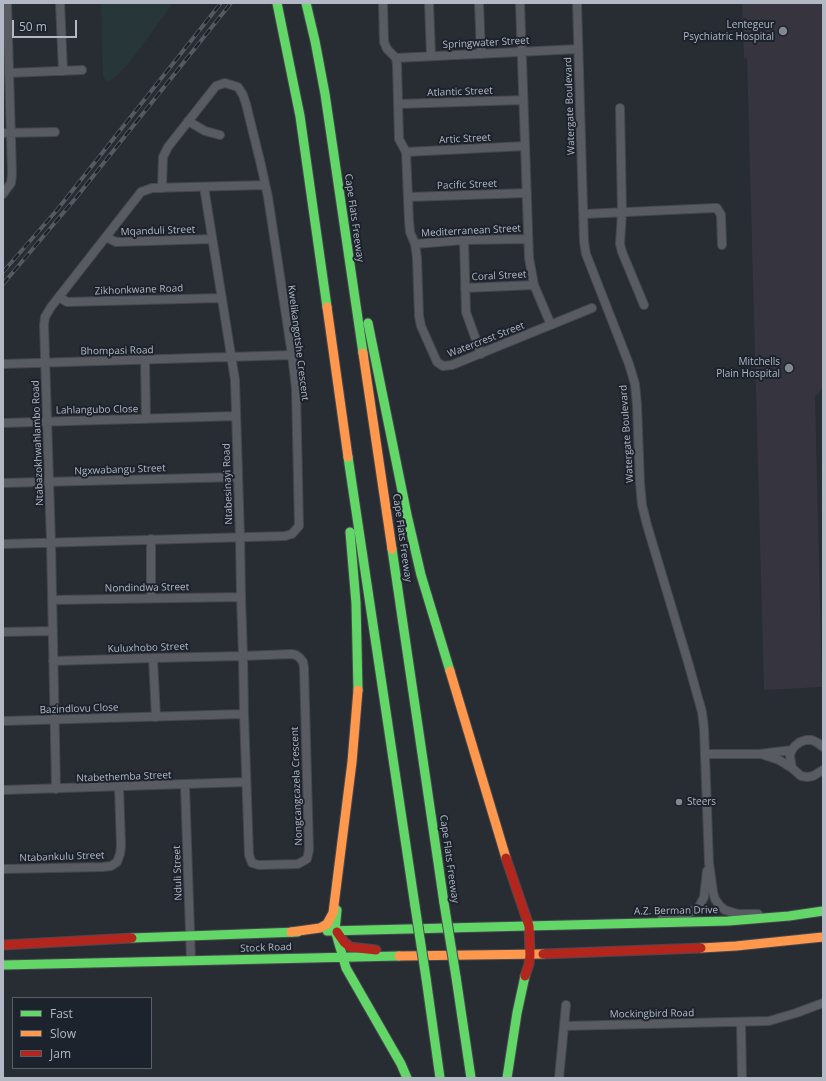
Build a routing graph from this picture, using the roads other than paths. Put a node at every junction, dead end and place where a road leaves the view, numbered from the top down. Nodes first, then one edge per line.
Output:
1 (7, 3) edge
2 (60, 3) edge
3 (277, 3) edge
4 (306, 3) edge
5 (383, 3) edge
6 (429, 3) edge
7 (479, 3) edge
8 (520, 3) edge
9 (577, 3) edge
10 (578, 49) junction
11 (522, 51) junction
12 (481, 54) junction
13 (431, 56) junction
14 (396, 58) junction
15 (63, 70) junction
16 (82, 70) dead end
17 (9, 73) junction
18 (523, 100) junction
19 (398, 104) junction
20 (620, 108) dead end
21 (188, 121) junction
22 (55, 132) dead end
23 (7, 133) edge
24 (220, 135) dead end
25 (525, 146) junction
26 (406, 152) junction
27 (265, 185) junction
28 (204, 187) junction
29 (162, 188) junction
30 (527, 193) junction
31 (3, 194) edge
32 (409, 197) junction
33 (622, 212) junction
34 (584, 214) junction
35 (345, 233) junction
36 (106, 237) junction
37 (212, 239) junction
38 (527, 239) junction
39 (464, 240) junction
40 (415, 244) junction
41 (722, 245) dead end
42 (534, 285) junction
43 (465, 288) junction
44 (59, 297) junction
45 (222, 298) junction
46 (644, 305) dead end
47 (592, 308) dead end
48 (551, 325) junction
49 (482, 354) junction
50 (292, 355) junction
51 (232, 357) junction
52 (145, 360) junction
53 (46, 362) junction
54 (3, 364) edge
55 (236, 416) junction
56 (146, 419) junction
57 (47, 422) junction
58 (3, 424) edge
59 (348, 460) junction
60 (238, 477) junction
61 (49, 482) junction
62 (3, 483) edge
63 (240, 537) junction
64 (151, 539) junction
65 (51, 542) junction
66 (3, 544) edge
67 (241, 596) junction
68 (151, 598) junction
69 (52, 600) junction
70 (53, 631) junction
71 (3, 632) edge
72 (243, 656) junction
73 (153, 658) junction
74 (53, 661) junction
75 (244, 714) junction
76 (156, 717) junction
77 (55, 720) junction
78 (3, 721) edge
79 (823, 747) edge
80 (792, 750) junction
81 (705, 754) junction
82 (760, 754) junction
83 (352, 762) junction
84 (792, 768) junction
85 (823, 770) edge
86 (246, 782) junction
87 (185, 785) junction
88 (119, 787) junction
89 (56, 789) junction
90 (3, 790) edge
91 (709, 863) junction
92 (3, 869) edge
93 (823, 911) edge
94 (789, 916) junction
95 (616, 923) junction
96 (529, 926) junction
97 (335, 930) junction
98 (291, 932) junction
99 (190, 935) junction
100 (823, 937) edge
101 (3, 944) edge
102 (479, 955) junction
103 (530, 955) junction
104 (342, 957) junction
105 (191, 961) junction
106 (3, 965) edge
107 (823, 1003) edge
108 (566, 1005) dead end
109 (741, 1022) junction
110 (564, 1026) junction
111 (407, 1078) edge
112 (440, 1078) edge
113 (471, 1078) edge
114 (507, 1078) edge
115 (559, 1078) edge
116 (742, 1078) edge

1 - 17 street
2 - 15 street
3 - 59 main road
4 - 35 main road, Cape Flats Freeway
5 - 14 street
6 - 13 street
7 - 12 street
8 - 11 street
9 - 10 street, Watergate Boulevard
10 - 11 street, Springwater Street
10 - 34 street, Watergate Boulevard
11 - 12 street, Springwater Street
11 - 18 street
12 - 13 street, Springwater Street
13 - 14 street, Springwater Street
14 - 19 street, Watercrest Street
15 - 16 street
15 - 17 street
17 - 23 street
18 - 19 street, Atlantic Street
18 - 25 street
19 - 26 street, Watercrest Street
20 - 33 street
21 - 24 street
21 - 27 street, Kwelikangotshe Crescent
21 - 29 street, Kwelikangotshe Crescent
22 - 23 street
23 - 31 street
25 - 26 street, Artic Street
25 - 30 street
26 - 32 street, Watercrest Street
27 - 28 street
27 - 50 street, Kwelikangotshe Crescent
28 - 29 street, Ntabazokhwahlambo Road
28 - 37 street, Ntabesinayi Road
29 - 36 street, Ntabazokhwahlambo Road
30 - 32 street, Pacific Street
30 - 38 street
32 - 40 street, Watercrest Street
33 - 34 street
33 - 41 street
33 - 46 street
34 - 81 street, Watergate Boulevard
35 - 96 main road
35 - 113 main road, Cape Flats Freeway, bridge
36 - 37 street, Mqanduli Street
36 - 44 street, Ntabazokhwahlambo Road
37 - 45 street, Ntabesinayi Road
38 - 39 street, Mediterranean Street
38 - 42 street
39 - 40 street, Mediterranean Street
39 - 43 street
40 - 49 street, Watercrest Street
42 - 43 street, Coral Street
42 - 48 street
43 - 49 street
44 - 45 street, Zikhonkwane Road
44 - 53 street, Ntabazokhwahlambo Road
45 - 51 street, Ntabesinayi Road
47 - 48 street, Watercrest Street
48 - 49 street, Watercrest Street
50 - 51 street, Bhompasi Road
50 - 63 street, Kwelikangotshe Crescent
51 - 52 street, Bhompasi Road
51 - 55 street, Ntabesinayi Road
52 - 53 street, Bhompasi Road
52 - 56 street, Lahlangubo Close
53 - 54 street, Bhompasi Road
53 - 57 street, Ntabazokhwahlambo Road
55 - 56 street, Lahlangubo Close
55 - 60 street, Ntabesinayi Road
56 - 57 street, Lahlangubo Close
57 - 58 street
57 - 61 street, Ntabazokhwahlambo Road
59 - 83 main road
59 - 112 main road, bridge
60 - 61 street, Ngxwabangu Street
60 - 63 street, Ntabesinayi Road
61 - 62 street, Ngxwabangu Street
61 - 65 street, Ntabazokhwahlambo Road
63 - 64 street
63 - 67 street, Ntabesinayi Road
64 - 65 street
64 - 68 street
65 - 66 street
65 - 69 street, Ntabazokhwahlambo Road
67 - 68 street, Nondindwa Street
67 - 72 street, Ntabesinayi Road
68 - 69 street, Nondindwa Street
69 - 70 street, Ntabazokhwahlambo Road
70 - 71 street
70 - 74 street, Ntabazokhwahlambo Road
72 - 73 street, Kuluxhobo Street
72 - 75 street, Ntabesinayi Road
72 - 86 street, Nongcangcazela Crescent
73 - 74 street, Kuluxhobo Street
73 - 76 street
74 - 77 street, Ntabazokhwahlambo Road
75 - 76 street, Bazindlovu Close
75 - 86 street, Ntabesinayi Road
76 - 77 street, Bazindlovu Close
77 - 78 street, Bazindlovu Close
77 - 89 street, Ntabazokhwahlambo Road
79 - 80 street
80 - 82 street
80 - 84 street
81 - 82 street
81 - 91 street, Watergate Boulevard
82 - 84 street
83 - 97 main road
83 - 98 main road
84 - 85 street
86 - 87 street, Ntabethemba Street
87 - 88 street, Ntabethemba Street
87 - 99 street, Nduli Street
88 - 89 street, Ntabethemba Street
88 - 92 street, Ntabankulu Street
89 - 90 street, Ntabethemba Street
91 - 94 street, Watergate Boulevard
91 - 95 street, Watergate Boulevard
93 - 94 main road, A.Z. Berman Drive
94 - 95 main road, A.Z. Berman Drive
95 - 96 main road, A.Z. Berman Drive
96 - 97 main road, Stock Road
96 - 103 main road
97 - 98 main road, Stock Road
97 - 102 main road
97 - 104 main road
98 - 99 main road, Stock Road
99 - 101 main road, Stock Road
99 - 105 street, Nduli Street
100 - 103 main road
102 - 103 main road, Stock Road
102 - 104 main road, Stock Road
103 - 114 main road
104 - 105 main road, Stock Road
104 - 111 main road
105 - 106 main road, Stock Road
107 - 109 street, Mockingbird Road
108 - 110 street
109 - 110 street, Mockingbird Road
109 - 116 street
110 - 115 street

